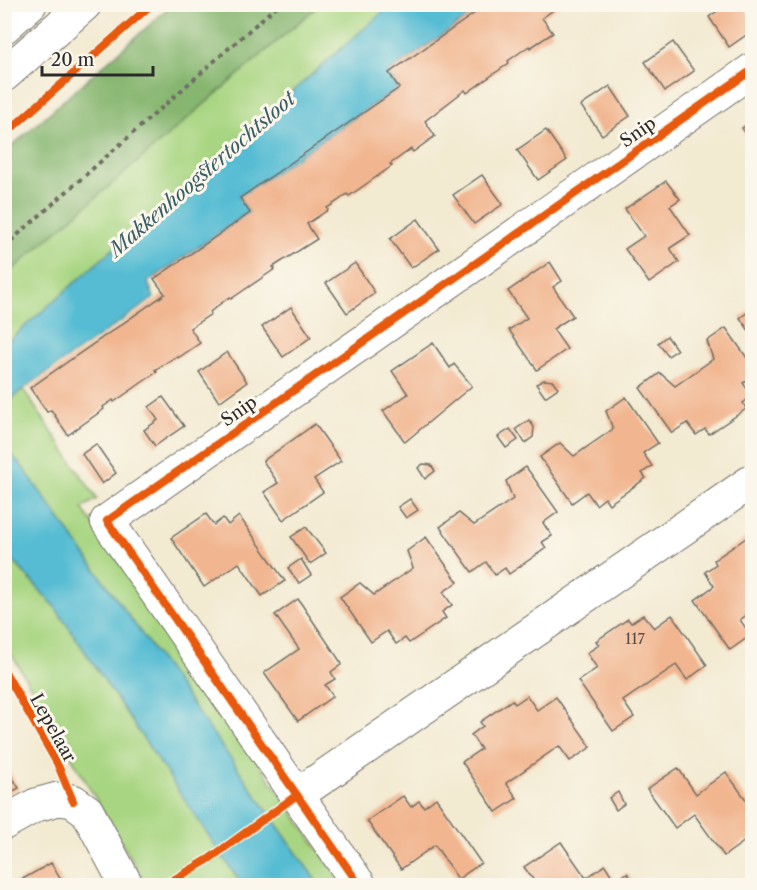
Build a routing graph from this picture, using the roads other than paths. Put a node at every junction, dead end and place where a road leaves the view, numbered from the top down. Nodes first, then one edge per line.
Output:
1 (30, 4) edge
2 (85, 4) edge
3 (4, 27) edge
4 (753, 70) edge
5 (4, 75) edge
6 (753, 481) edge
7 (297, 795) junction
8 (4, 823) edge
9 (127, 885) edge
10 (360, 885) edge

1 - 3 street
2 - 5 street
4 - 7 street, Snip
6 - 7 street
7 - 10 street, Snip
8 - 9 street

